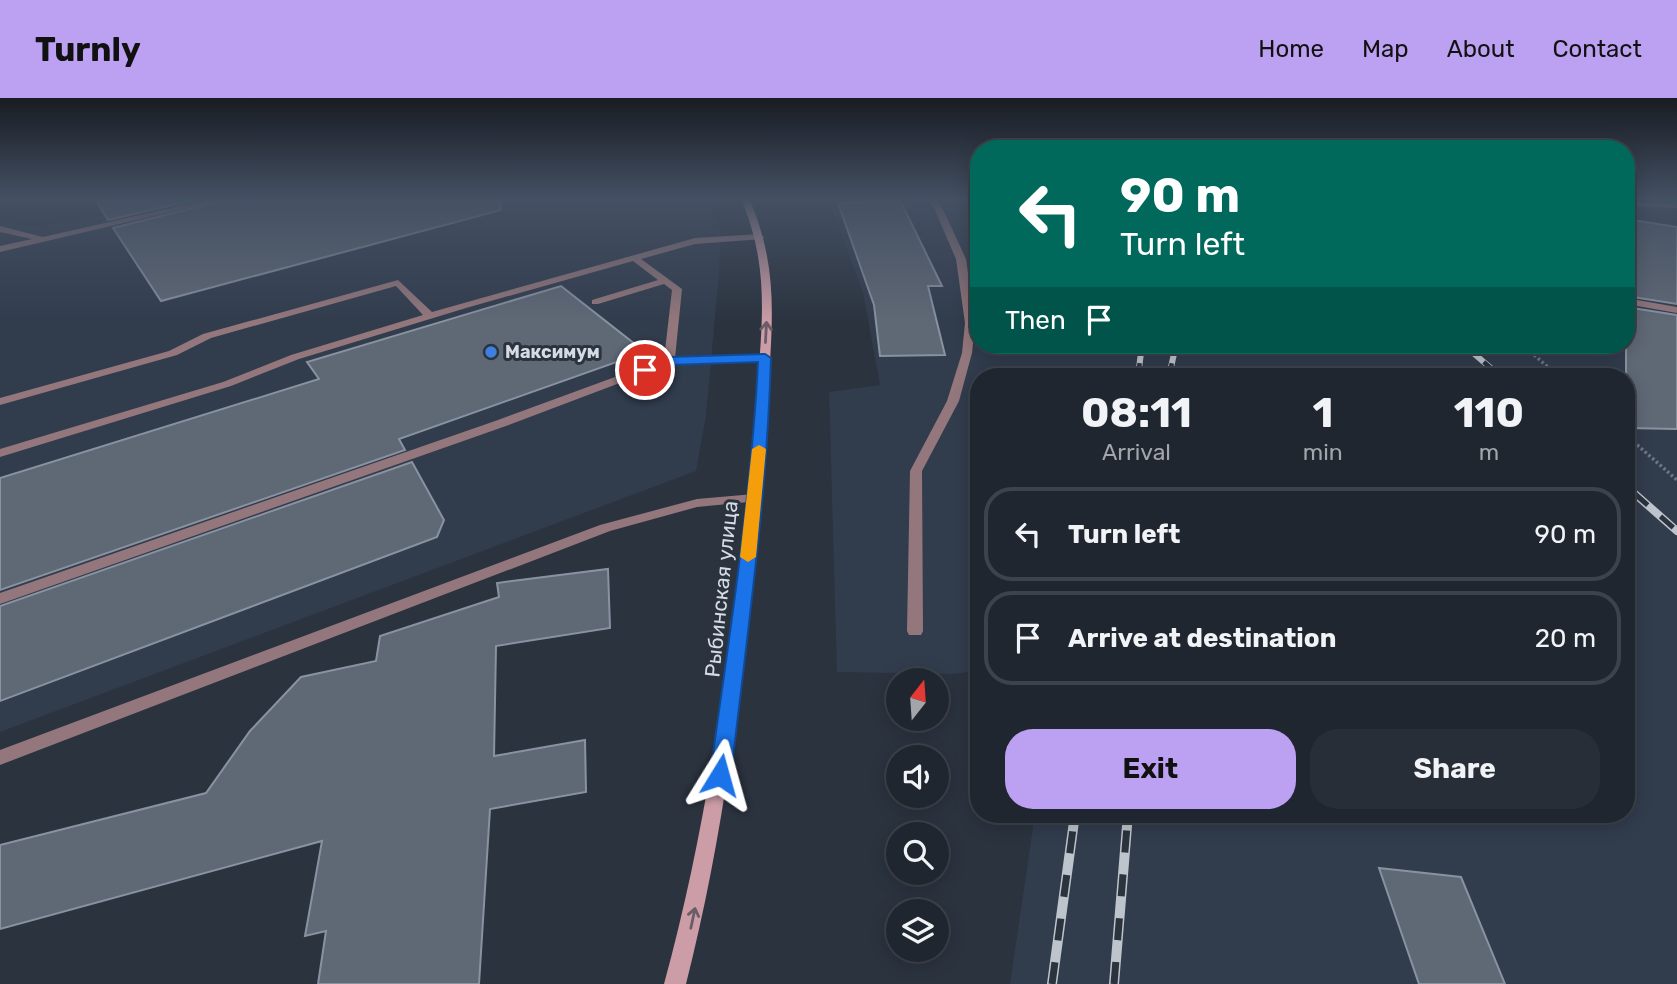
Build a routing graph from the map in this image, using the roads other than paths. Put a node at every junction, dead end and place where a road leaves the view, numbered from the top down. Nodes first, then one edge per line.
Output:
1 (722, 239) edge
2 (760, 239) edge
3 (952, 239) edge
4 (47, 240) edge
5 (0, 249) edge
6 (634, 258) junction
7 (666, 281) junction
8 (595, 302) dead end
9 (1635, 303) edge
10 (1677, 310) edge
11 (430, 316) junction
12 (970, 323) edge
13 (970, 323) edge
14 (765, 358) junction
15 (669, 361) junction
16 (0, 402) edge
17 (0, 453) edge
18 (754, 498) junction
19 (0, 599) edge
20 (915, 631) dead end
21 (0, 758) edge
22 (675, 984) edge

1 - 6 lane
14 -> 2 main road, Рыбинская улица
3 - 12 lane
4 - 5 lane
6 - 7 lane
6 - 11 lane
7 - 8 lane
7 - 15 lane
9 - 10 lane
11 - 16 lane
11 - 17 lane
13 - 20 lane
14 - 15 lane
14 - 18 main road, Рыбинская улица
15 - 19 lane
18 - 21 lane
22 -> 18 main road, Рыбинская улица

